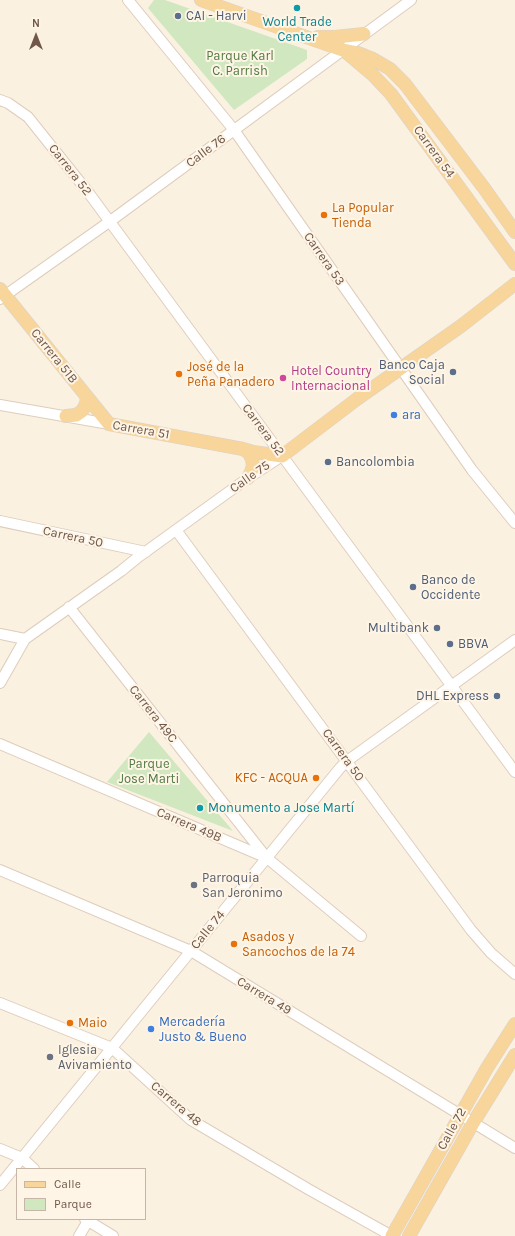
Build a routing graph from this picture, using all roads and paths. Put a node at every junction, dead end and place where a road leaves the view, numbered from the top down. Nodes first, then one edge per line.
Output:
1 (128, 0) edge
2 (201, 0) edge
3 (411, 0) edge
4 (364, 34) junction
5 (305, 37) junction
6 (342, 50) junction
7 (0, 100) edge
8 (234, 130) junction
9 (462, 159) junction
10 (447, 171) junction
11 (109, 222) junction
12 (515, 232) edge
13 (515, 264) edge
14 (515, 284) edge
15 (2, 294) edge
16 (400, 368) junction
17 (87, 397) junction
18 (0, 405) edge
19 (66, 416) junction
20 (109, 424) junction
21 (244, 449) junction
22 (282, 456) junction
23 (248, 478) junction
24 (0, 521) edge
25 (515, 523) edge
26 (176, 530) junction
27 (146, 552) junction
28 (69, 607) junction
29 (0, 634) edge
30 (25, 639) junction
31 (515, 640) edge
32 (0, 683) edge
33 (452, 686) junction
34 (0, 744) edge
35 (347, 761) junction
36 (515, 772) edge
37 (267, 858) junction
38 (0, 870) edge
39 (361, 936) dead end
40 (190, 951) junction
41 (515, 974) edge
42 (0, 1003) edge
43 (515, 1024) edge
44 (112, 1048) junction
45 (515, 1055) edge
46 (460, 1115) junction
47 (473, 1123) junction
48 (515, 1148) edge
49 (0, 1149) edge
50 (22, 1158) junction
51 (33, 1168) edge
52 (0, 1185) edge
53 (87, 1220) edge
54 (79, 1236) edge
55 (114, 1236) edge
56 (392, 1236) edge
57 (409, 1236) edge

1 - 8 street, Carrera 53
2 - 5 main road, Carrera 54
3 - 4 street, Calle 76
4 - 5 main road
4 - 6 street, Calle 76
5 - 6 main road, Carrera 54
6 - 8 street, Calle 76
6 - 9 main road, Carrera 54
6 - 10 main road, Carrera 54
7 - 11 street, Carrera 52
8 - 11 street, Calle 76
8 - 16 street, Carrera 53
9 - 10 main road
9 - 12 main road, Carrera 54
10 - 13 main road, Carrera 54
11 - 15 street, Calle 76
11 - 22 street, Carrera 52
14 - 16 main road, Calle 75
15 - 17 main road, Carrera 51B
16 - 22 main road, Calle 75
16 - 25 street, Carrera 53
17 - 19 main road
17 - 20 main road, Carrera 51B
18 - 19 street, Carrera 51
19 - 20 street, Carrera 51
20 - 21 main road, Carrera 51
21 - 22 main road, Carrera 51
21 - 23 main road
22 - 23 street, Calle 75
22 - 33 street, Carrera 52
23 - 26 street, Calle 75
24 - 27 street, Carrera 50
26 - 27 street, Calle 75
26 - 35 street, Carrera 50
27 - 28 street, Calle 75
28 - 30 street, Calle 75
28 - 37 street, Carrera 49C
29 - 30 street
30 - 32 street, Calle 75
31 - 33 street, Calle 74
33 - 35 street, Calle 74
33 - 36 street, Carrera 52
34 - 37 street, Carrera 49B
35 - 37 street, Calle 74
35 - 41 street, Carrera 50
37 - 39 street, Carrera 49B
37 - 40 street, Calle 74
38 - 40 street, Carrera 49
40 - 44 street, Calle 74
40 - 46 street, Carrera 49
42 - 44 street, Carrera 48
43 - 46 main road, Calle 72
44 - 50 street, Calle 74
44 - 56 street, Carrera 48
45 - 47 main road, Calle 72
46 - 47 street, Carrera 49
46 - 56 main road, Calle 72
47 - 48 street, Carrera 49
47 - 57 main road, Calle 72
49 - 50 street
50 - 51 street
50 - 52 street, Calle 74
53 - 54 street
53 - 55 street

